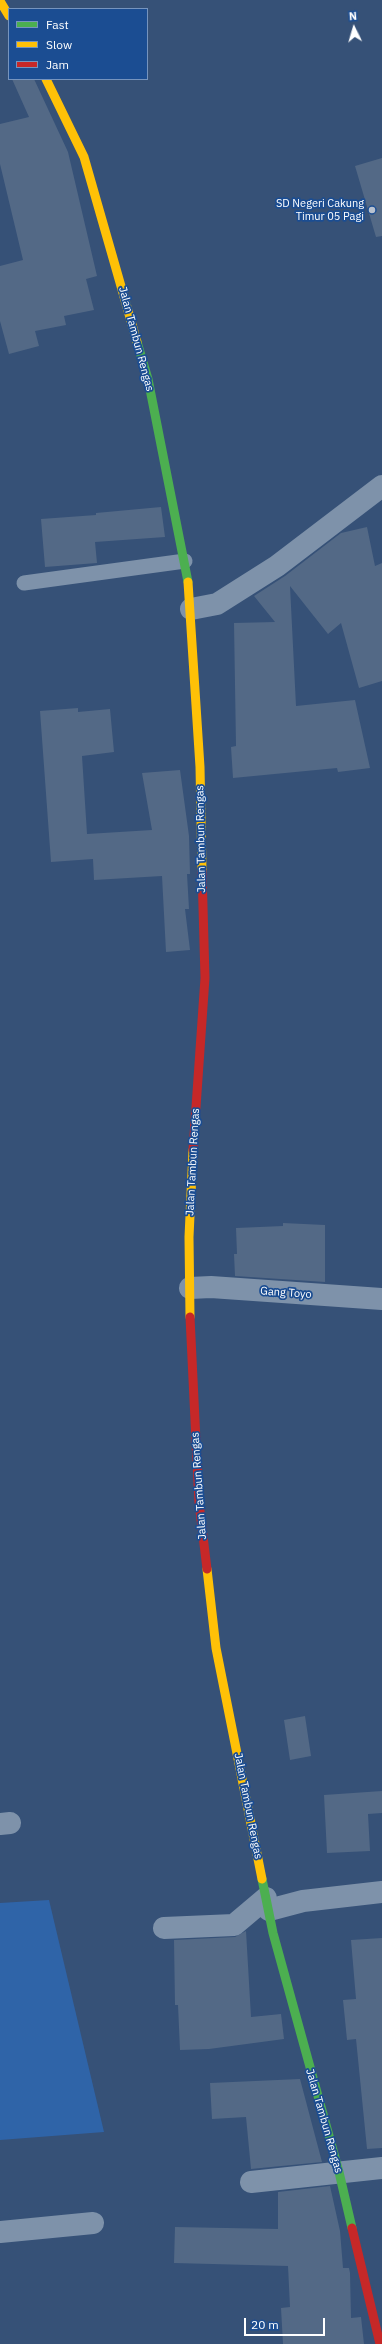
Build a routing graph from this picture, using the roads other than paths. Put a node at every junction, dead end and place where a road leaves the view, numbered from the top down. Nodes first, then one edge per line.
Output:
1 (0, 1) edge
2 (8, 14) edge
3 (46, 80) edge
4 (382, 486) edge
5 (185, 561) junction
6 (24, 583) dead end
7 (203, 607) junction
8 (200, 1287) junction
9 (382, 1300) edge
10 (382, 1892) edge
11 (271, 1905) junction
12 (164, 1928) dead end
13 (357, 2171) edge
14 (252, 2182) dead end
15 (93, 2223) dead end
16 (0, 2232) edge
17 (380, 2344) edge

1 - 2 street
3 - 5 street, Jalan Tambun Rengas
4 - 7 street
5 - 6 lane
5 - 7 street, Jalan Tambun Rengas
7 - 8 street, Jalan Tambun Rengas
8 - 9 street, Gang Toyo
8 - 11 street, Jalan Tambun Rengas
10 - 11 street
11 - 12 street
11 - 13 street, Jalan Tambun Rengas
13 - 14 street
13 - 17 street, Jalan Tambun Rengas
15 - 16 street

